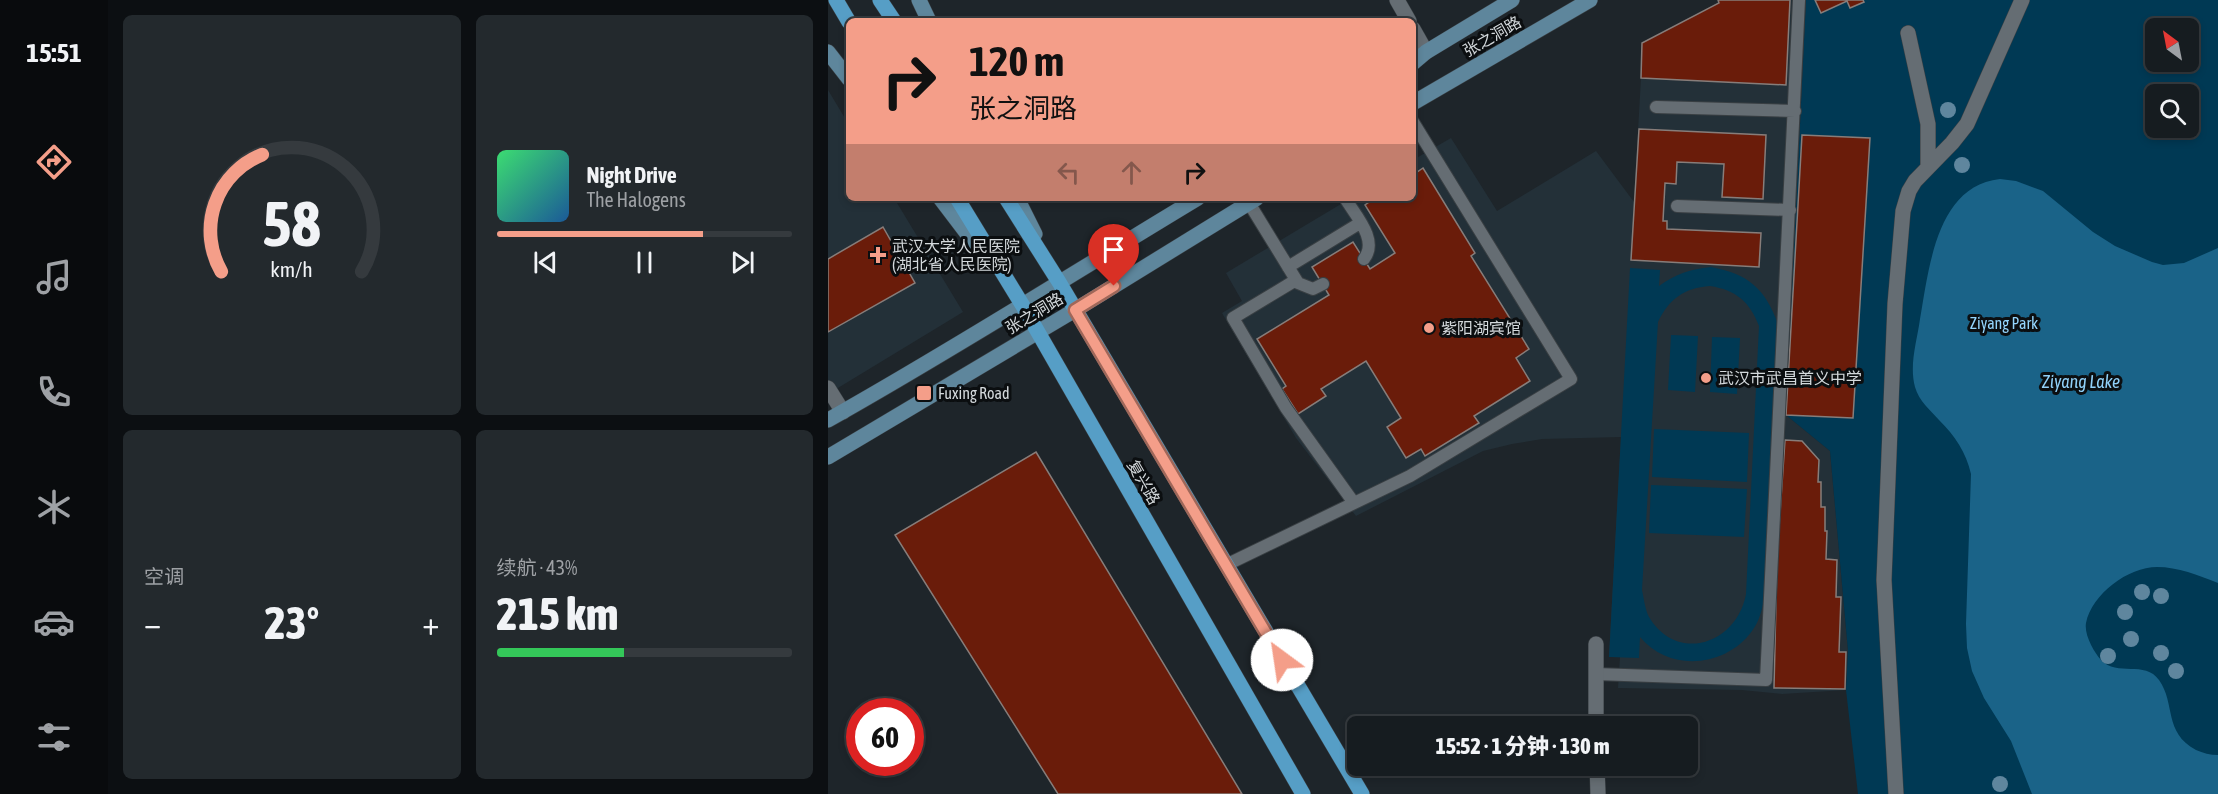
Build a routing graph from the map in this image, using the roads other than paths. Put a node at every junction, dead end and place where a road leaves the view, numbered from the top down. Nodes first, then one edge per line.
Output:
1 (836, 0) edge
2 (880, 0) edge
3 (919, 0) edge
4 (1397, 0) edge
5 (1512, 0) edge
6 (1590, 0) edge
7 (1799, 0) edge
8 (2022, 0) edge
9 (847, 18) edge
10 (892, 18) edge
11 (928, 18) edge
12 (1406, 18) edge
13 (1908, 33) dead end
14 (1416, 34) edge
15 (828, 52) edge
16 (1426, 52) junction
17 (1416, 60) edge
18 (846, 76) edge
19 (1416, 101) edge
20 (1656, 107) dead end
21 (1795, 111) junction
22 (1416, 127) edge
23 (1928, 167) junction
24 (942, 201) edge
25 (959, 201) edge
26 (1008, 201) edge
27 (1018, 201) edge
28 (1193, 201) edge
29 (1253, 201) edge
30 (1347, 201) edge
31 (1677, 206) dead end
32 (1790, 210) junction
33 (1360, 222) junction
34 (1364, 259) dead end
35 (1288, 267) junction
36 (1296, 279) junction
37 (1059, 282) junction
38 (1323, 284) dead end
39 (1023, 306) junction
40 (1075, 310) junction
41 (1038, 333) junction
42 (828, 388) edge
43 (843, 412) junction
44 (828, 420) edge
45 (828, 457) edge
46 (1354, 503) junction
47 (1226, 565) junction
48 (1596, 645) dead end
49 (1596, 674) junction
50 (1596, 716) edge
51 (1597, 776) edge
52 (1304, 794) edge
53 (1362, 794) edge
54 (1598, 794) edge
55 (1896, 794) edge

1 - 9 main road
2 - 10 main road
3 - 11 main road
4 - 12 street
5 - 16 main road, 张之洞路
6 - 19 main road, 张之洞路
7 - 21 lane
8 - 23 street
13 - 23 street
14 - 16 street
15 - 18 main road
16 - 17 main road, 张之洞路
20 - 21 lane
21 - 32 lane
22 - 46 lane
23 - 55 street
24 - 39 main road, 复兴路
25 - 39 main road
26 - 37 main road
27 - 37 main road, 复兴路
28 - 37 main road, 张之洞路
29 - 35 lane
29 - 40 main road, 张之洞路
30 - 33 lane
31 - 32 lane
32 - 49 lane
33 - 34 lane
33 - 35 lane
35 - 36 lane
36 - 38 lane
36 - 46 lane
37 - 39 main road, 张之洞路
37 - 40 main road, 复兴路
39 - 41 main road, 复兴路
39 - 43 main road, 张之洞路
40 - 41 main road, 张之洞路
40 - 47 main road, 复兴路
41 - 45 main road, 张之洞路
41 - 52 main road, 复兴路
42 - 43 street
43 - 44 main road, 张之洞路
46 - 47 lane
47 - 53 main road, 复兴路
48 - 49 street
49 - 50 street
51 - 54 street

